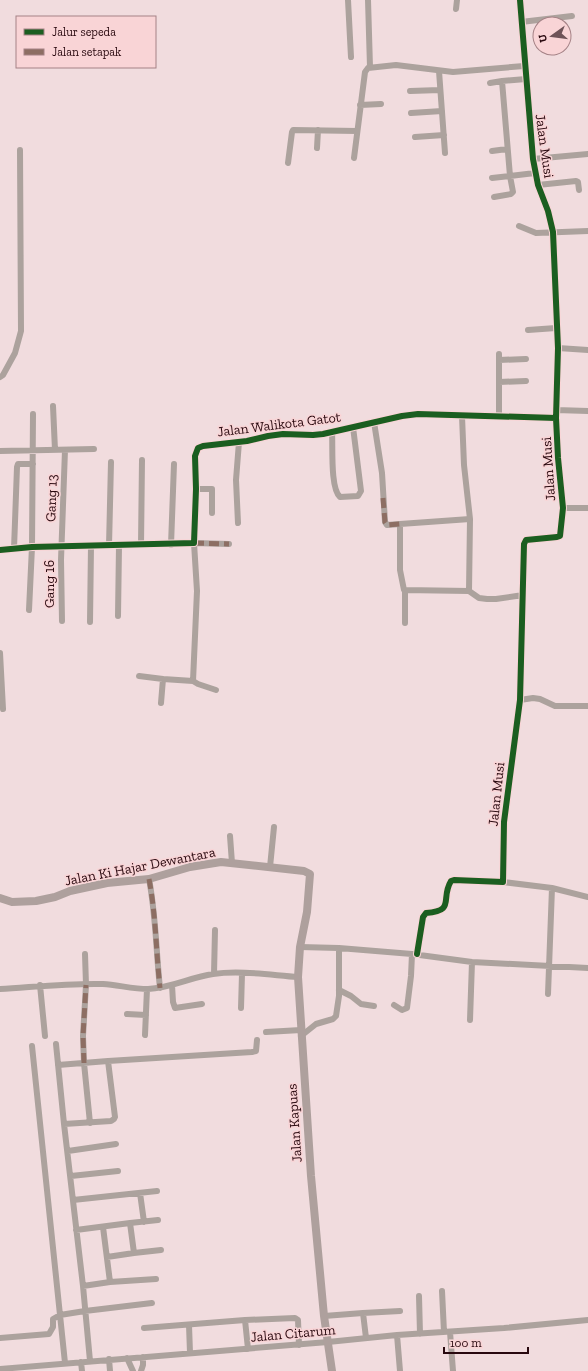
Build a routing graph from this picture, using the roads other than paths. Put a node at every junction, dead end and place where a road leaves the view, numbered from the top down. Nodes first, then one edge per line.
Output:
1 (348, 0) edge
2 (368, 0) edge
3 (457, 0) edge
4 (520, 0) edge
5 (456, 9) dead end
6 (532, 21) edge
7 (521, 22) junction
8 (351, 57) dead end
9 (524, 66) junction
10 (370, 68) junction
11 (439, 71) junction
12 (526, 79) junction
13 (502, 81) junction
14 (490, 83) dead end
15 (440, 90) junction
16 (410, 91) dead end
17 (381, 104) dead end
18 (360, 105) junction
19 (442, 111) junction
20 (411, 113) dead end
21 (318, 130) junction
22 (357, 131) junction
23 (444, 135) junction
24 (415, 137) dead end
25 (317, 148) dead end
26 (507, 149) junction
27 (20, 150) dead end
28 (492, 151) dead end
29 (445, 153) dead end
30 (588, 154) edge
31 (354, 158) dead end
32 (533, 159) junction
33 (288, 163) dead end
34 (535, 173) junction
35 (510, 176) junction
36 (492, 178) dead end
37 (538, 185) junction
38 (579, 190) dead end
39 (494, 198) dead end
40 (519, 226) dead end
41 (588, 231) edge
42 (553, 232) junction
43 (556, 328) junction
44 (528, 330) dead end
45 (558, 348) junction
46 (588, 350) edge
47 (526, 359) dead end
48 (0, 377) edge
49 (526, 381) dead end
50 (499, 382) junction
51 (53, 406) dead end
52 (556, 410) junction
53 (588, 411) edge
54 (33, 414) dead end
55 (462, 416) junction
56 (498, 417) junction
57 (556, 418) junction
58 (374, 422) junction
59 (352, 427) junction
60 (332, 432) junction
61 (239, 442) junction
62 (94, 448) dead end
63 (32, 450) junction
64 (55, 450) junction
65 (65, 450) junction
66 (0, 451) edge
67 (142, 460) dead end
68 (111, 462) dead end
69 (32, 464) junction
70 (174, 464) dead end
71 (196, 489) junction
72 (562, 508) junction
73 (588, 508) edge
74 (212, 513) dead end
75 (470, 519) junction
76 (238, 523) dead end
77 (400, 524) junction
78 (194, 544) junction
79 (228, 544) dead end
80 (141, 545) junction
81 (171, 545) junction
82 (91, 546) junction
83 (109, 546) junction
84 (119, 546) junction
85 (32, 547) junction
86 (62, 547) junction
87 (14, 549) junction
88 (0, 550) edge
89 (405, 591) junction
90 (469, 591) junction
91 (523, 594) junction
92 (29, 610) dead end
93 (118, 616) dead end
94 (62, 621) dead end
95 (90, 622) dead end
96 (405, 623) dead end
97 (0, 653) edge
98 (139, 676) dead end
99 (163, 679) junction
100 (193, 681) junction
101 (216, 690) dead end
102 (520, 700) junction
103 (161, 703) dead end
104 (588, 706) edge
105 (3, 709) dead end
106 (274, 827) dead end
107 (230, 836) dead end
108 (232, 863) junction
109 (270, 866) junction
110 (310, 874) joint
111 (149, 879) junction
112 (503, 882) junction
113 (552, 888) junction
114 (588, 897) edge
115 (0, 898) edge
116 (215, 930) dead end
117 (303, 947) junction
118 (340, 948) junction
119 (85, 954) dead end
120 (414, 954) junction
121 (472, 962) junction
122 (549, 966) junction
123 (588, 968) edge
124 (214, 974) junction
125 (242, 974) junction
126 (298, 977) junction
127 (40, 985) junction
128 (86, 985) junction
129 (172, 985) junction
130 (160, 988) junction
131 (0, 989) edge
132 (147, 989) junction
133 (339, 990) junction
134 (548, 994) dead end
135 (202, 1004) dead end
136 (374, 1006) dead end
137 (394, 1006) dead end
138 (241, 1008) dead end
139 (127, 1014) dead end
140 (146, 1014) junction
141 (470, 1020) dead end
142 (266, 1032) dead end
143 (303, 1032) junction
144 (145, 1035) dead end
145 (45, 1036) dead end
146 (257, 1040) dead end
147 (56, 1044) dead end
148 (32, 1046) dead end
149 (108, 1061) junction
150 (84, 1063) junction
151 (58, 1065) junction
152 (90, 1123) junction
153 (64, 1124) junction
154 (116, 1144) dead end
155 (68, 1151) junction
156 (118, 1171) dead end
157 (71, 1176) junction
158 (158, 1190) dead end
159 (140, 1193) junction
160 (73, 1200) junction
161 (158, 1220) dead end
162 (144, 1222) junction
163 (130, 1224) junction
164 (103, 1227) junction
165 (76, 1230) junction
166 (161, 1250) dead end
167 (134, 1253) junction
168 (107, 1257) junction
169 (156, 1279) dead end
170 (110, 1282) junction
171 (83, 1286) junction
172 (442, 1291) dead end
173 (419, 1296) dead end
174 (152, 1303) dead end
175 (85, 1311) junction
176 (400, 1311) dead end
177 (364, 1313) junction
178 (60, 1315) junction
179 (324, 1316) junction
180 (245, 1320) junction
181 (588, 1320) edge
182 (189, 1325) junction
183 (144, 1328) dead end
184 (447, 1332) junction
185 (420, 1334) junction
186 (397, 1335) junction
187 (0, 1338) edge
188 (366, 1338) junction
189 (328, 1342) junction
190 (299, 1345) junction
191 (248, 1348) junction
192 (190, 1353) junction
193 (143, 1357) junction
194 (127, 1358) junction
195 (109, 1359) junction
196 (90, 1361) junction
197 (81, 1362) junction
198 (65, 1363) junction
199 (56, 1364) junction
200 (0, 1369) edge
201 (57, 1371) edge
202 (82, 1371) edge
203 (110, 1371) edge
204 (133, 1371) edge
205 (140, 1371) edge
206 (332, 1371) edge
207 (400, 1371) edge
208 (452, 1371) edge

1 - 8 street
2 - 10 street
3 - 5 street
4 - 7 street, Jalan Musi
6 - 7 street
7 - 9 street, Jalan Musi
9 - 11 street
9 - 12 street, Jalan Musi
10 - 11 street
10 - 18 street
11 - 15 street
12 - 13 street
12 - 32 street, Jalan Musi
13 - 14 street
13 - 26 street
15 - 16 street
15 - 19 street
17 - 18 street
18 - 22 street
19 - 20 street
19 - 23 street
21 - 22 street
21 - 25 street
21 - 33 street
22 - 31 street
23 - 24 street
23 - 29 street
26 - 28 street
26 - 35 street
27 - 48 street
30 - 32 street
32 - 34 street, Jalan Musi
34 - 35 street
34 - 37 street, Jalan Musi
35 - 36 street
35 - 39 street
37 - 38 street
37 - 42 street, Jalan Musi
40 - 42 street
41 - 42 street
42 - 43 street, Jalan Musi
43 - 44 street
43 - 45 street, Jalan Musi
45 - 46 street
45 - 52 street, Jalan Musi
47 - 50 street
49 - 50 street
50 - 56 street
51 - 64 street
52 - 53 street
52 - 57 street, Jalan Musi
54 - 63 street
55 - 56 street, Jalan Walikota Gatot
55 - 58 street, Jalan Walikota Gatot
55 - 75 street
56 - 57 street, Jalan Walikota Gatot
57 - 72 street, Jalan Musi
58 - 59 street, Jalan Walikota Gatot
58 - 77 street
59 - 60 street, Jalan Walikota Gatot
59 - 60 street
60 - 61 street, Jalan Walikota Gatot
61 - 71 street, Jalan Walikota Gatot
61 - 76 street
62 - 65 street
63 - 64 street
63 - 66 street
63 - 69 street
64 - 65 street
65 - 86 street, Gang 13
67 - 80 street
68 - 83 street
69 - 85 street
69 - 87 street
70 - 81 street
71 - 74 street
71 - 78 street, Jalan Walikota Gatot
72 - 73 street
72 - 91 street, Jalan Musi
75 - 77 street
75 - 90 street
77 - 89 street
78 - 79 street
78 - 81 street
78 - 100 street, Jalan Walikota Gatot
80 - 81 street
80 - 84 street
82 - 83 street
82 - 86 street
82 - 95 street
83 - 84 street
84 - 93 street
85 - 86 street
85 - 87 street
85 - 92 street
86 - 94 street, Gang 16
87 - 88 street
89 - 90 street
89 - 96 street
90 - 91 street
91 - 102 street, Jalan Musi
97 - 105 street
98 - 99 street
99 - 100 street
99 - 103 street
100 - 101 street
102 - 104 street
102 - 112 street, Jalan Musi
106 - 109 street
107 - 108 street
108 - 109 main road, Jalan Ki Hajar Dewantara
108 - 111 main road, Jalan Ki Hajar Dewantara
109 - 110 main road, Jalan Ki Hajar Dewantara
110 - 117 main road, Jalan Kapuas
111 - 115 main road, Jalan Ki Hajar Dewantara
111 - 130 street
112 - 113 street
112 - 120 street
113 - 114 street
113 - 122 street
116 - 124 street
117 - 118 street
117 - 126 main road, Jalan Kapuas
118 - 120 street
118 - 133 street
119 - 128 street
120 - 121 street
120 - 137 street
121 - 122 street
121 - 141 street
122 - 123 street
122 - 134 street
124 - 125 street
124 - 129 street
125 - 126 street
125 - 138 street
126 - 143 main road, Jalan Kapuas
127 - 128 street
127 - 131 street
127 - 145 street
128 - 132 street
128 - 150 street
129 - 130 street
129 - 135 street
130 - 132 street
132 - 140 street
133 - 136 street
133 - 143 street
139 - 140 street
140 - 144 street
142 - 143 street
143 - 179 main road, Jalan Kapuas
146 - 149 street
147 - 151 street
148 - 178 street
149 - 150 street
149 - 152 street
150 - 151 street
150 - 152 street
151 - 153 street
152 - 153 street
153 - 155 street
154 - 155 street
155 - 157 street
156 - 157 street
157 - 160 street
158 - 159 street
159 - 160 street
159 - 162 street
160 - 165 street
161 - 162 street
162 - 163 street
163 - 164 street
163 - 167 street
164 - 165 street
164 - 168 street
165 - 171 street
166 - 167 street
167 - 168 street
168 - 170 street
169 - 170 street
170 - 171 street
171 - 175 street
172 - 184 street
173 - 185 street
174 - 175 street
175 - 178 street
175 - 196 street
176 - 177 street
177 - 179 street
177 - 188 street
178 - 187 street
178 - 198 street
179 - 189 main road, Jalan Kapuas
180 - 182 street
180 - 190 street
180 - 191 street
181 - 184 street, Jalan Citarum
182 - 183 street
182 - 192 street
184 - 185 street, Jalan Citarum
184 - 208 street
185 - 186 street, Jalan Citarum
186 - 188 street, Jalan Citarum
186 - 207 street
188 - 189 street, Jalan Citarum
189 - 190 street, Jalan Citarum
189 - 206 main road, Jalan Kapuas
190 - 191 street, Jalan Citarum
191 - 192 street, Jalan Citarum
192 - 193 street, Jalan Citarum
193 - 194 street, Jalan Citarum
193 - 205 street
194 - 195 street, Jalan Citarum
194 - 204 street
195 - 196 street, Jalan Citarum
195 - 203 street
196 - 197 street, Jalan Citarum
197 - 198 street, Jalan Citarum
197 - 202 street
198 - 199 street, Jalan Citarum
199 - 200 street, Jalan Citarum
199 - 201 street

